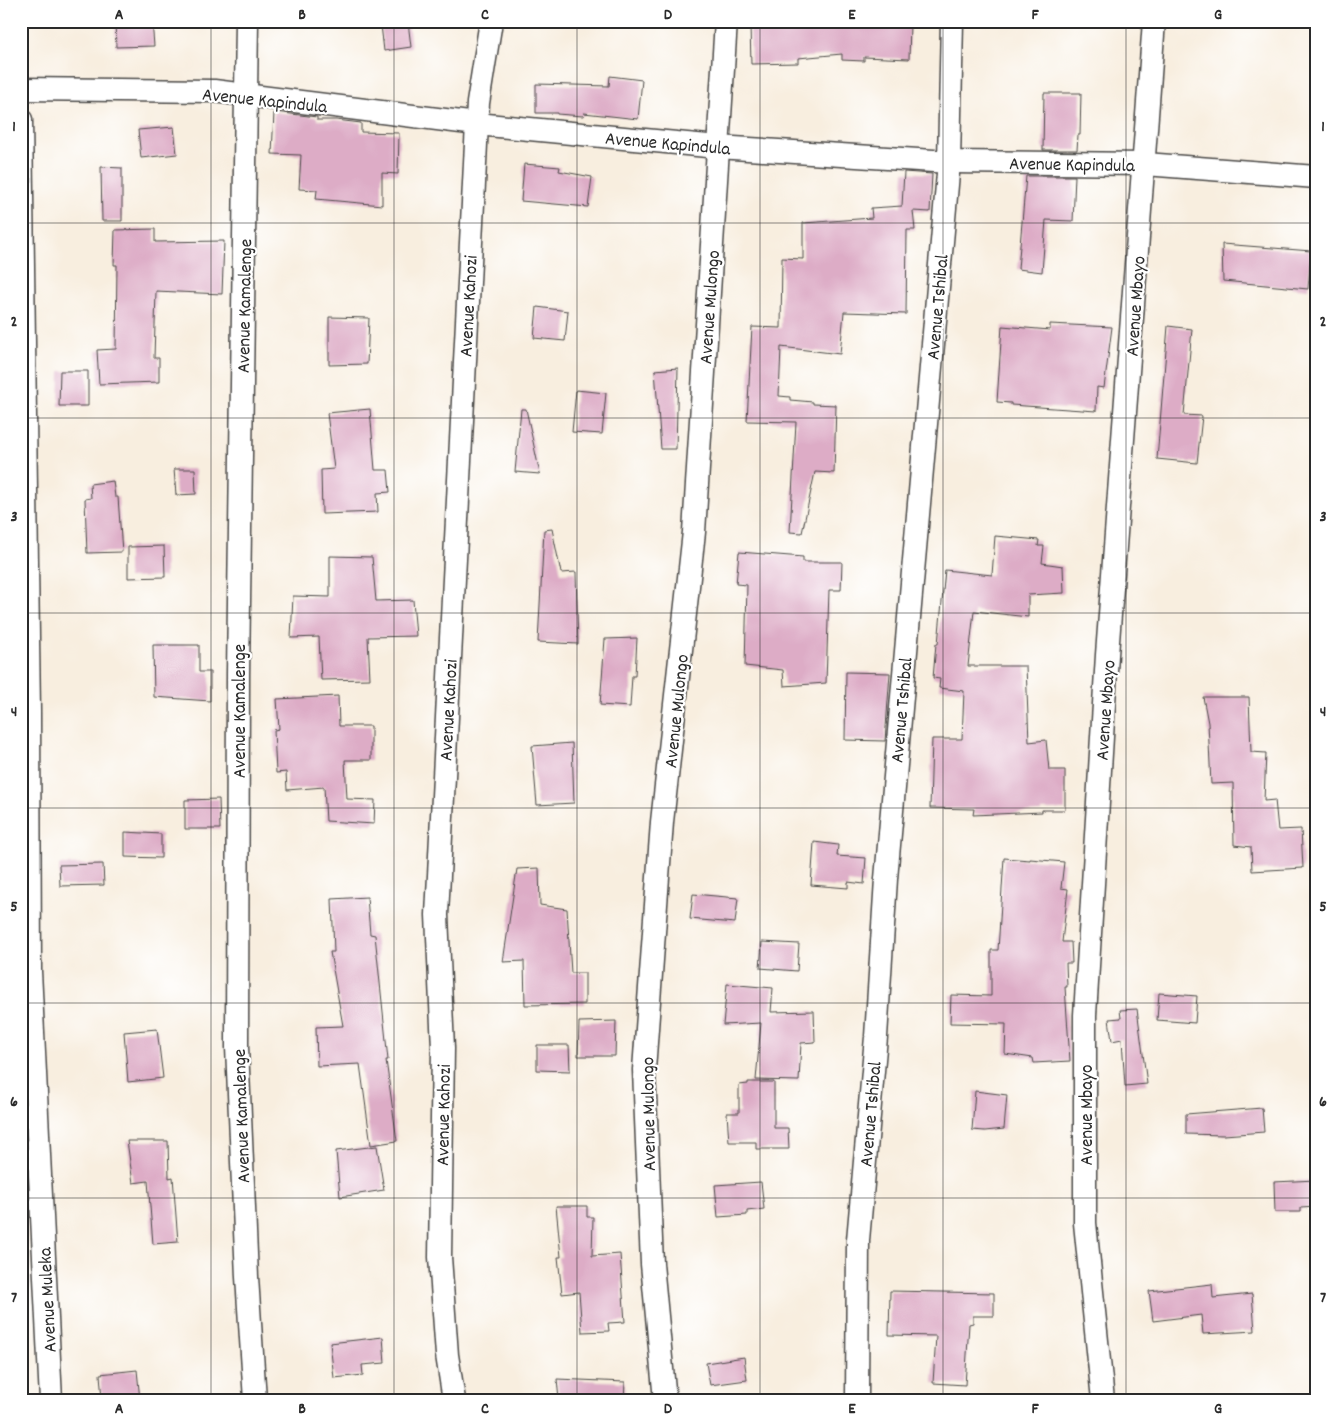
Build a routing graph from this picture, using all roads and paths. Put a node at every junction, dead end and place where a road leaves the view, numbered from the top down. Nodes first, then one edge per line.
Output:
1 (246, 21) edge
2 (490, 21) edge
3 (726, 21) edge
4 (952, 21) edge
5 (1154, 21) edge
6 (21, 89) edge
7 (245, 95) junction
8 (21, 120) edge
9 (477, 124) junction
10 (718, 147) junction
11 (949, 162) junction
12 (1145, 164) junction
13 (1316, 177) edge
14 (51, 1400) edge
15 (255, 1400) edge
16 (454, 1400) edge
17 (665, 1400) edge
18 (857, 1400) edge
19 (1103, 1400) edge

1 - 7 street, Avenue Kamalenge
2 - 9 street, Avenue Kahozi
3 - 10 street, Avenue Mulongo
4 - 11 street, Avenue Tshibal
5 - 12 street, Avenue Mbayo
6 - 7 street, Avenue Kapindula
7 - 9 street, Avenue Kapindula
7 - 15 street, Avenue Kamalenge
8 - 14 street, Avenue Muleka
9 - 10 street, Avenue Kapindula
9 - 16 street, Avenue Kahozi
10 - 11 street, Avenue Kapindula
10 - 17 street, Avenue Mulongo
11 - 12 street, Avenue Kapindula
11 - 18 street, Avenue Tshibal
12 - 13 street, Avenue Kapindula
12 - 19 street, Avenue Mbayo

